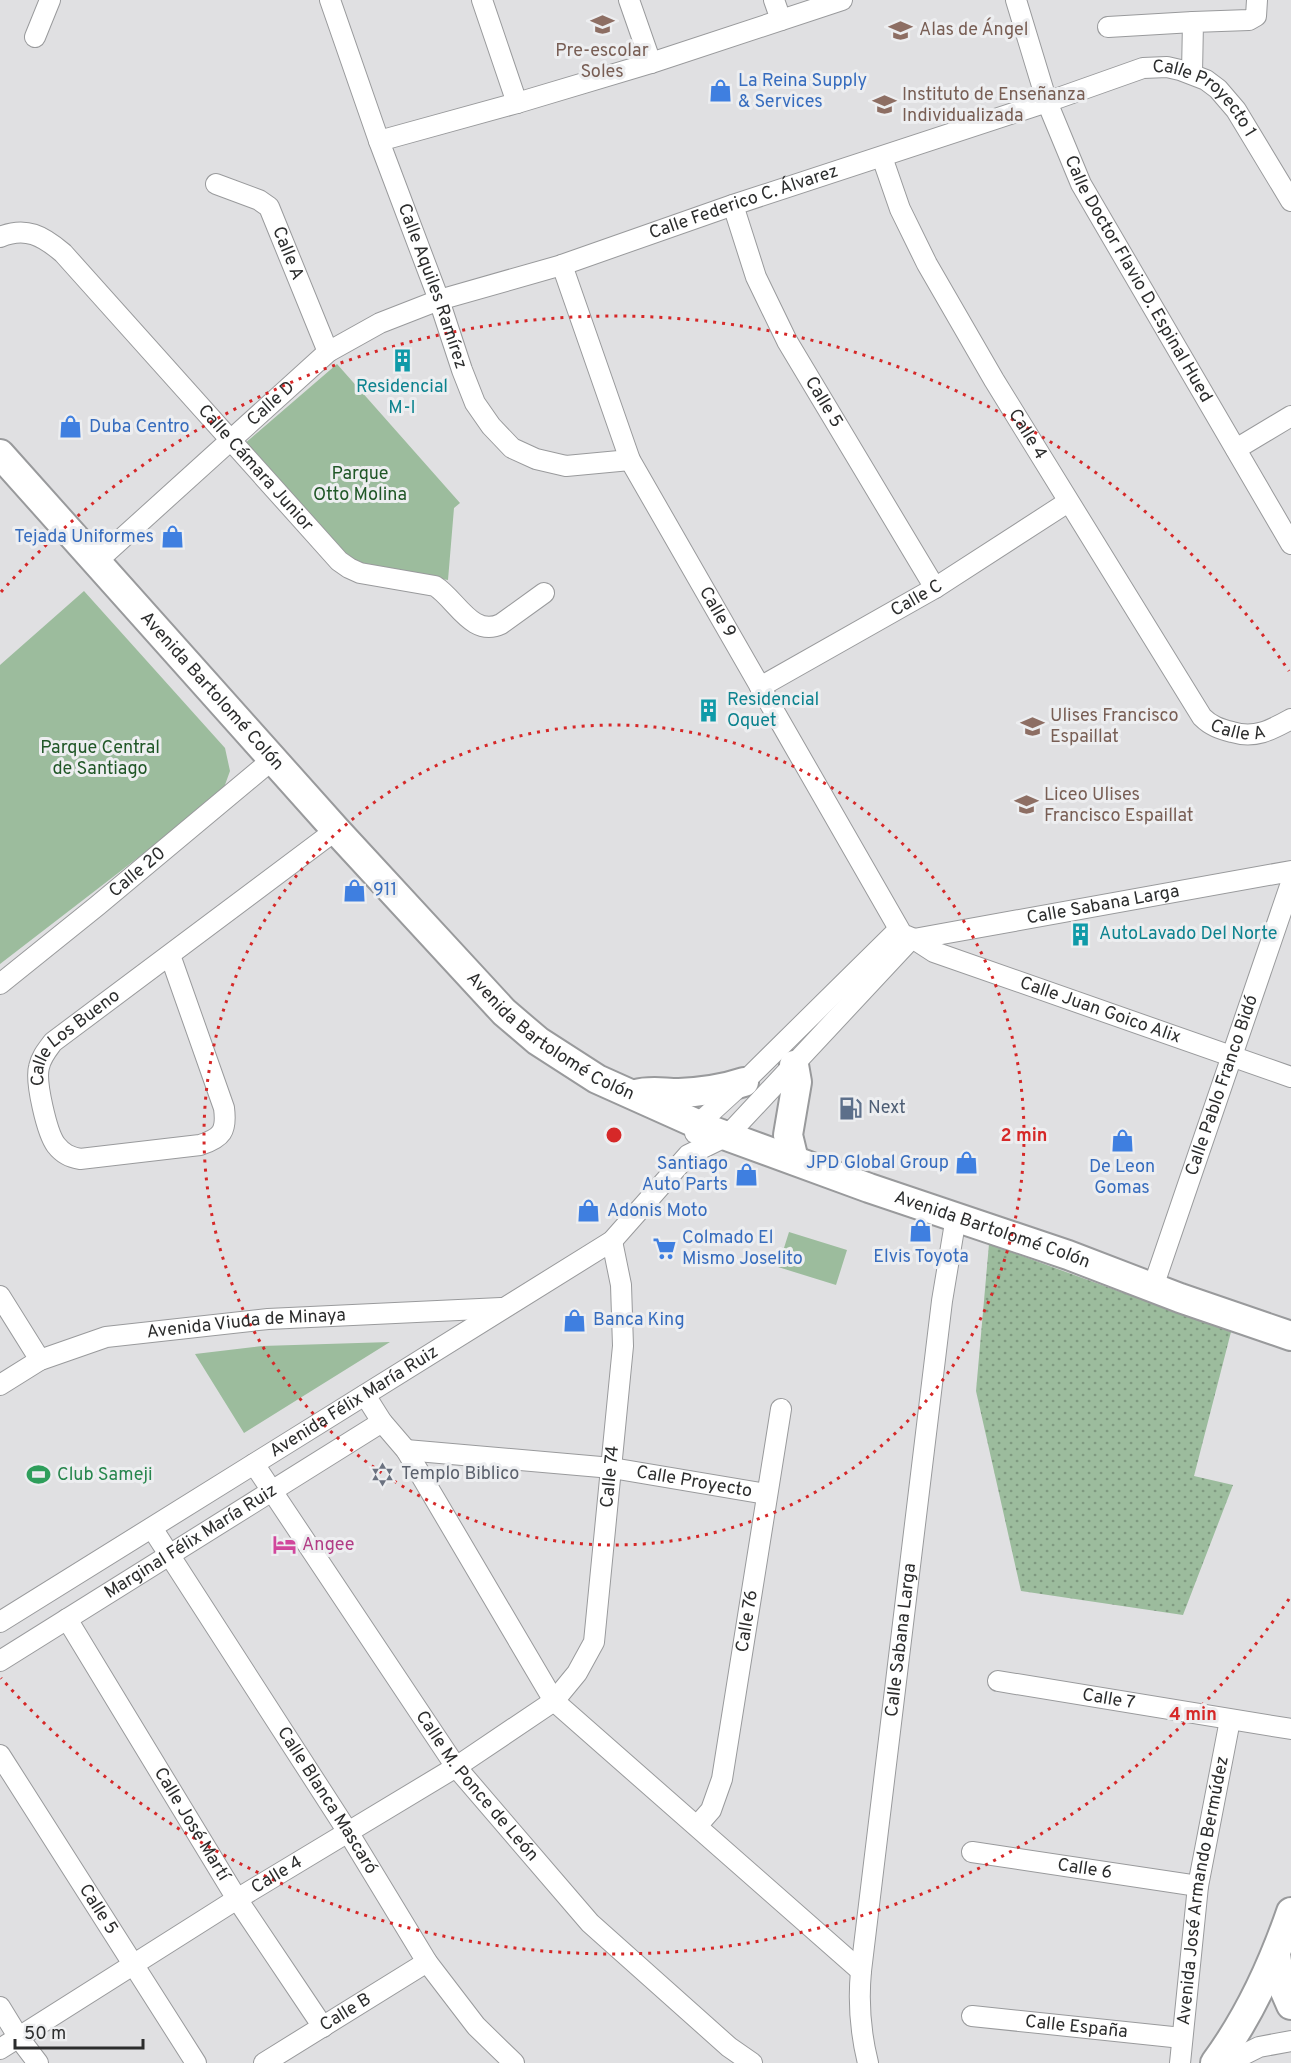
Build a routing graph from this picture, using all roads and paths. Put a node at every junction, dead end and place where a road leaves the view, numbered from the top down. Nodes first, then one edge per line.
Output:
1 (50, 0) edge
2 (330, 0) edge
3 (482, 0) edge
4 (629, 0) edge
5 (774, 0) edge
6 (842, 0) edge
7 (1016, 0) edge
8 (1257, 0) edge
9 (780, 20) junction
10 (1193, 22) junction
11 (1108, 27) dead end
12 (35, 37) dead end
13 (651, 63) junction
14 (1192, 74) junction
15 (1047, 102) junction
16 (517, 103) junction
17 (379, 141) junction
18 (882, 157) junction
19 (216, 184) dead end
20 (1291, 201) edge
21 (733, 205) junction
22 (0, 237) edge
23 (562, 265) junction
24 (439, 300) junction
25 (328, 352) junction
26 (1291, 416) edge
27 (231, 441) junction
28 (1236, 449) junction
29 (0, 454) edge
30 (630, 460) junction
31 (1068, 502) junction
32 (1291, 544) edge
33 (96, 562) junction
34 (935, 588) junction
35 (544, 593) dead end
36 (760, 687) junction
37 (1191, 702) joint
38 (1291, 719) edge
39 (273, 759) junction
40 (336, 830) junction
41 (1291, 872) edge
42 (1291, 883) edge
43 (907, 936) junction
44 (170, 955) junction
45 (0, 984) edge
46 (1230, 1056) junction
47 (794, 1065) junction
48 (1291, 1077) edge
49 (744, 1082) junction
50 (632, 1096) junction
51 (698, 1124) junction
52 (728, 1136) junction
53 (688, 1155) junction
54 (794, 1160) junction
55 (956, 1217) junction
56 (612, 1241) junction
57 (1153, 1287) junction
58 (0, 1296) edge
59 (504, 1308) junction
60 (1291, 1336) edge
61 (40, 1360) junction
62 (0, 1385) edge
63 (365, 1395) junction
64 (782, 1409) dead end
65 (382, 1422) junction
66 (406, 1450) junction
67 (254, 1464) junction
68 (612, 1468) junction
69 (274, 1491) junction
70 (766, 1494) junction
71 (152, 1528) junction
72 (170, 1555) junction
73 (67, 1619) junction
74 (0, 1622) edge
75 (2, 1656) edge
76 (998, 1681) dead end
77 (554, 1701) junction
78 (1230, 1720) junction
79 (1291, 1729) edge
80 (0, 1755) edge
81 (456, 1767) junction
82 (697, 1826) junction
83 (348, 1832) junction
84 (972, 1851) dead end
85 (1198, 1886) junction
86 (237, 1899) junction
87 (1291, 1912) edge
88 (1276, 1955) junction
89 (427, 1962) junction
90 (133, 1966) junction
91 (861, 1971) junction
92 (1291, 2006) edge
93 (0, 2007) edge
94 (972, 2016) dead end
95 (322, 2027) junction
96 (1235, 2034) junction
97 (1291, 2034) edge
98 (19, 2038) junction
99 (1182, 2038) junction
100 (1291, 2041) edge
101 (0, 2049) edge
102 (38, 2063) edge
103 (196, 2063) edge
104 (264, 2063) edge
105 (514, 2063) edge
106 (753, 2063) edge
107 (868, 2063) edge
108 (1179, 2063) edge
109 (1215, 2063) edge
110 (1227, 2063) edge

1 - 12 street
2 - 17 street, Calle Aquiles Ramírez
3 - 16 street
4 - 13 street
5 - 9 street
6 - 9 street
7 - 15 street, Calle Doctor Flavio D. Espinal Hued
8 - 10 street
9 - 13 street
10 - 11 street
10 - 14 street
13 - 16 street
14 - 15 street, Calle Proyecto 1
14 - 20 street, Calle Proyecto 1
15 - 18 street, Calle Federico C. Álvarez
15 - 28 street, Calle Doctor Flavio D. Espinal Hued
16 - 17 street
17 - 24 street, Calle Aquiles Ramírez
18 - 21 street, Calle Federico C. Álvarez
18 - 31 street, Calle 4
19 - 25 street, Calle A
21 - 23 street, Calle Federico C. Álvarez
21 - 34 street, Calle 5
22 - 27 street, Calle Cámara Junior
23 - 24 street, Calle Federico C. Álvarez
23 - 30 street, Calle 9
24 - 25 street, Calle D
24 - 30 street, Calle Aquiles Ramírez
25 - 27 street, Calle D
26 - 28 street
27 - 33 street, Calle D
27 - 35 street, Calle Cámara Junior
28 - 32 street, Calle Doctor Flavio D. Espinal Hued
29 - 33 main road, Avenida Bartolomé Colón
30 - 36 street, Calle 9
31 - 34 street, Calle C
31 - 37 street, Calle 4
33 - 39 main road, Avenida Bartolomé Colón
34 - 36 street, Calle C
36 - 43 street, Calle 9
37 - 38 street, Calle A
39 - 40 main road, Avenida Bartolomé Colón
39 - 45 street, Calle 20
40 - 44 street, Calle Los Bueno
40 - 50 main road, Avenida Bartolomé Colón
41 - 43 street, Calle Sabana Larga
42 - 46 street, Calle Pablo Franco Bidó
43 - 46 street, Calle Juan Goico Alix
43 - 47 street
43 - 49 street
44 - 44 street, Calle Los Bueno
46 - 48 street, Calle Juan Goico Alix
46 - 57 street, Calle Pablo Franco Bidó
47 - 52 street
47 - 54 main road
49 - 50 main road
49 - 51 street
50 - 51 main road, Avenida Bartolomé Colón
51 - 52 main road, Avenida Bartolomé Colón
51 - 53 street, Avenida Félix María Ruiz
52 - 53 street, Avenida Félix María Ruiz
52 - 54 main road, Avenida Bartolomé Colón
53 - 56 street, Avenida Félix María Ruiz
54 - 55 main road, Avenida Bartolomé Colón
55 - 57 main road, Avenida Bartolomé Colón
55 - 91 street, Calle Sabana Larga
56 - 59 street, Avenida Félix María Ruiz
56 - 68 street, Calle 74
57 - 60 main road, Avenida Bartolomé Colón
58 - 61 street
59 - 61 street, Avenida Viuda de Minaya
59 - 63 street, Avenida Félix María Ruiz
61 - 62 street, Avenida Viuda de Minaya
63 - 65 street
63 - 67 street, Avenida Félix María Ruiz
64 - 70 street, Calle 76
65 - 66 street
65 - 69 street, Marginal Félix María Ruiz
66 - 68 street, Calle Proyecto
66 - 77 street
67 - 69 street, Calle M. Ponce de León
67 - 71 street, Avenida Félix María Ruiz
68 - 70 street, Calle Proyecto
68 - 77 street, Calle 74
69 - 72 street, Marginal Félix María Ruiz
69 - 81 street, Calle M. Ponce de León
70 - 82 street, Calle 76
71 - 72 street, Calle Blanca Mascaró
71 - 74 street, Avenida Félix María Ruiz
72 - 73 street, Marginal Félix María Ruiz
72 - 83 street, Calle Blanca Mascaró
73 - 75 street, Marginal Félix María Ruiz
73 - 86 street, Calle José Martí
76 - 78 street, Calle 7
77 - 81 street, Calle 4
77 - 82 street
78 - 79 street, Calle 7
78 - 85 street, Avenida José Armando Bermúdez
80 - 90 street, Calle 5
81 - 83 street, Calle 4
81 - 106 street, Calle M. Ponce de León
82 - 91 street
83 - 86 street, Calle 4
83 - 89 street, Calle Blanca Mascaró
84 - 85 street, Calle 6
85 - 99 street, Avenida José Armando Bermúdez
86 - 90 street, Calle 4
86 - 95 street, Calle José Martí
87 - 88 main road
88 - 92 main road
88 - 96 main road
89 - 95 street, Calle B
89 - 105 street, Calle Blanca Mascaró
90 - 98 street, Calle 4
90 - 103 street, Calle 5
91 - 107 street, Calle Sabana Larga
93 - 98 street
94 - 99 street, Calle España
95 - 104 street, Calle B
96 - 97 street
96 - 109 main road
98 - 101 street, Calle 4
98 - 102 street
99 - 108 street, Avenida José Armando Bermúdez
100 - 110 street

